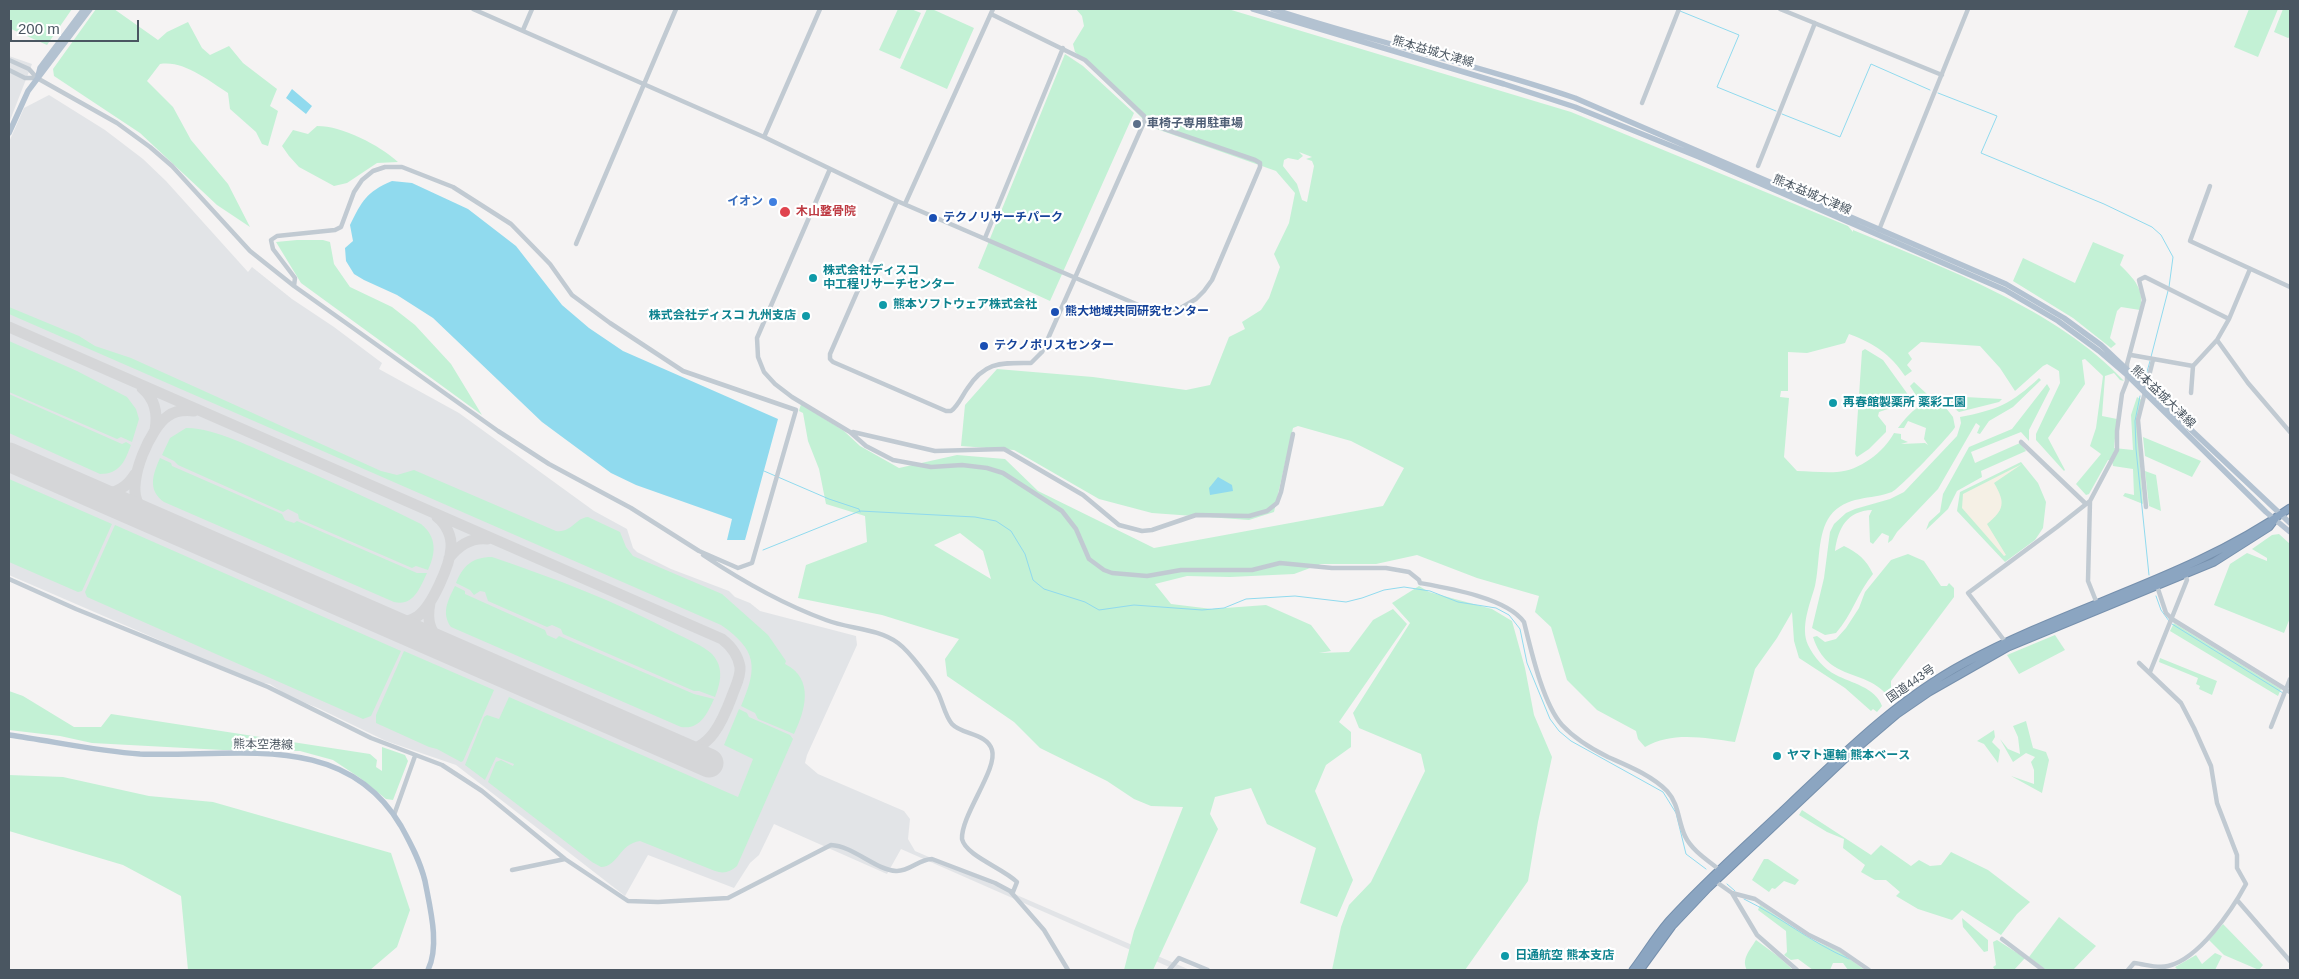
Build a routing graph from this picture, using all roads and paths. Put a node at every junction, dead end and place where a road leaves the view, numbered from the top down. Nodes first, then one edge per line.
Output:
1 (84, 9) edge
2 (90, 9) edge
3 (473, 9) edge
4 (532, 9) edge
5 (676, 9) edge
6 (820, 9) edge
7 (1252, 9) edge
8 (1273, 9) edge
9 (1679, 9) edge
10 (1780, 9) edge
11 (1968, 9) edge
12 (992, 11) edge
13 (1815, 23) junction
14 (523, 30) junction
15 (1063, 48) junction
16 (9, 60) edge
17 (9, 70) edge
18 (1942, 75) junction
19 (37, 78) junction
20 (643, 84) junction
21 (1642, 103) dead end
22 (1145, 120) junction
23 (9, 133) edge
24 (764, 137) junction
25 (1758, 166) dead end
26 (830, 170) junction
27 (2210, 186) dead end
28 (897, 200) junction
29 (905, 204) junction
30 (1878, 231) junction
31 (985, 238) junction
32 (576, 244) dead end
33 (2250, 269) junction
34 (1076, 277) junction
35 (294, 286) junction
36 (2290, 287) edge
37 (2229, 319) junction
38 (2217, 340) junction
39 (2131, 356) junction
40 (2151, 360) junction
41 (2194, 366) junction
42 (2127, 372) junction
43 (2146, 392) junction
44 (2191, 393) dead end
45 (850, 432) junction
46 (2290, 432) edge
47 (1293, 434) dead end
48 (2021, 442) dead end
49 (2087, 502) junction
50 (2146, 507) dead end
51 (631, 508) junction
52 (2290, 508) edge
53 (2278, 517) junction
54 (2290, 523) edge
55 (2290, 532) edge
56 (2185, 575) junction
57 (9, 579) edge
58 (2157, 586) junction
59 (2098, 606) junction
60 (2171, 622) junction
61 (2007, 645) junction
62 (2139, 663) dead end
63 (2150, 672) junction
64 (2290, 679) edge
65 (2286, 692) edge
66 (2271, 727) dead end
67 (9, 735) edge
68 (415, 756) junction
69 (394, 815) junction
70 (564, 859) junction
71 (512, 870) dead end
72 (1722, 872) junction
73 (1715, 881) junction
74 (1010, 891) junction
75 (1732, 893) junction
76 (2237, 900) junction
77 (2002, 939) dead end
78 (2290, 961) edge
79 (428, 970) edge
80 (1068, 970) edge
81 (1169, 970) edge
82 (1208, 970) edge
83 (1633, 970) edge
84 (1640, 970) edge
85 (1797, 970) edge
86 (1869, 970) edge
87 (2043, 970) edge
88 (2128, 970) edge

1 - 19 main road
2 - 19 main road
3 - 14 street
4 - 14 street
5 - 20 street
6 - 24 street
7 - 30 main road, 熊本益城大津線
8 - 30 main road, 熊本益城大津線
9 - 21 street
10 - 13 street
11 - 18 street
12 - 15 street
12 - 29 street
13 - 18 street
13 - 25 street
14 - 20 street
15 - 22 street
15 - 31 street
16 - 19 street
17 - 19 street
18 - 30 street
19 - 23 main road
19 - 35 street
20 - 24 street
20 - 32 street
22 - 34 street
22 - 34 street
24 - 26 street
26 - 28 street
26 - 45 street
27 - 33 street
28 - 29 street
28 - 34 street
29 - 31 street
30 - 42 main road, 熊本益城大津線
31 - 34 street
33 - 36 street
33 - 37 street
35 - 51 street
35 - 51 street
37 - 38 street
37 - 39 street
38 - 41 street
38 - 46 street
39 - 40 street
39 - 42 street
40 - 41 street
40 - 43 street
41 - 44 street
42 - 43 main road, 熊本益城大津線
42 - 49 street
43 - 50 street
43 - 53 main road, 熊本益城大津線
45 - 47 street
45 - 72 street
48 - 49 street
49 - 59 street
49 - 61 street
51 - 74 street
52 - 53 highway, 国道443号
53 - 54 main road, 熊本益城大津線
53 - 55 main road, 熊本益城大津線
53 - 56 highway, 国道443号
53 - 59 highway, 国道443号
56 - 58 highway, 国道443号
56 - 60 street
57 - 68 street
58 - 59 highway, 国道443号
58 - 60 street
59 - 61 highway, 国道443号
60 - 63 street
60 - 65 street
61 - 72 highway, 国道443号
62 - 63 street
63 - 76 street
64 - 65 street
65 - 66 street
67 - 69 main road, 熊本空港線
68 - 69 street
68 - 70 street
69 - 79 main road, 熊本空港線
70 - 71 street
70 - 74 street
72 - 73 highway, 国道443号
72 - 83 highway, 国道443号
73 - 75 street
73 - 84 highway, 国道443号
74 - 80 street
75 - 85 street
75 - 86 street
76 - 78 street
76 - 88 street
77 - 87 street
81 - 82 street

